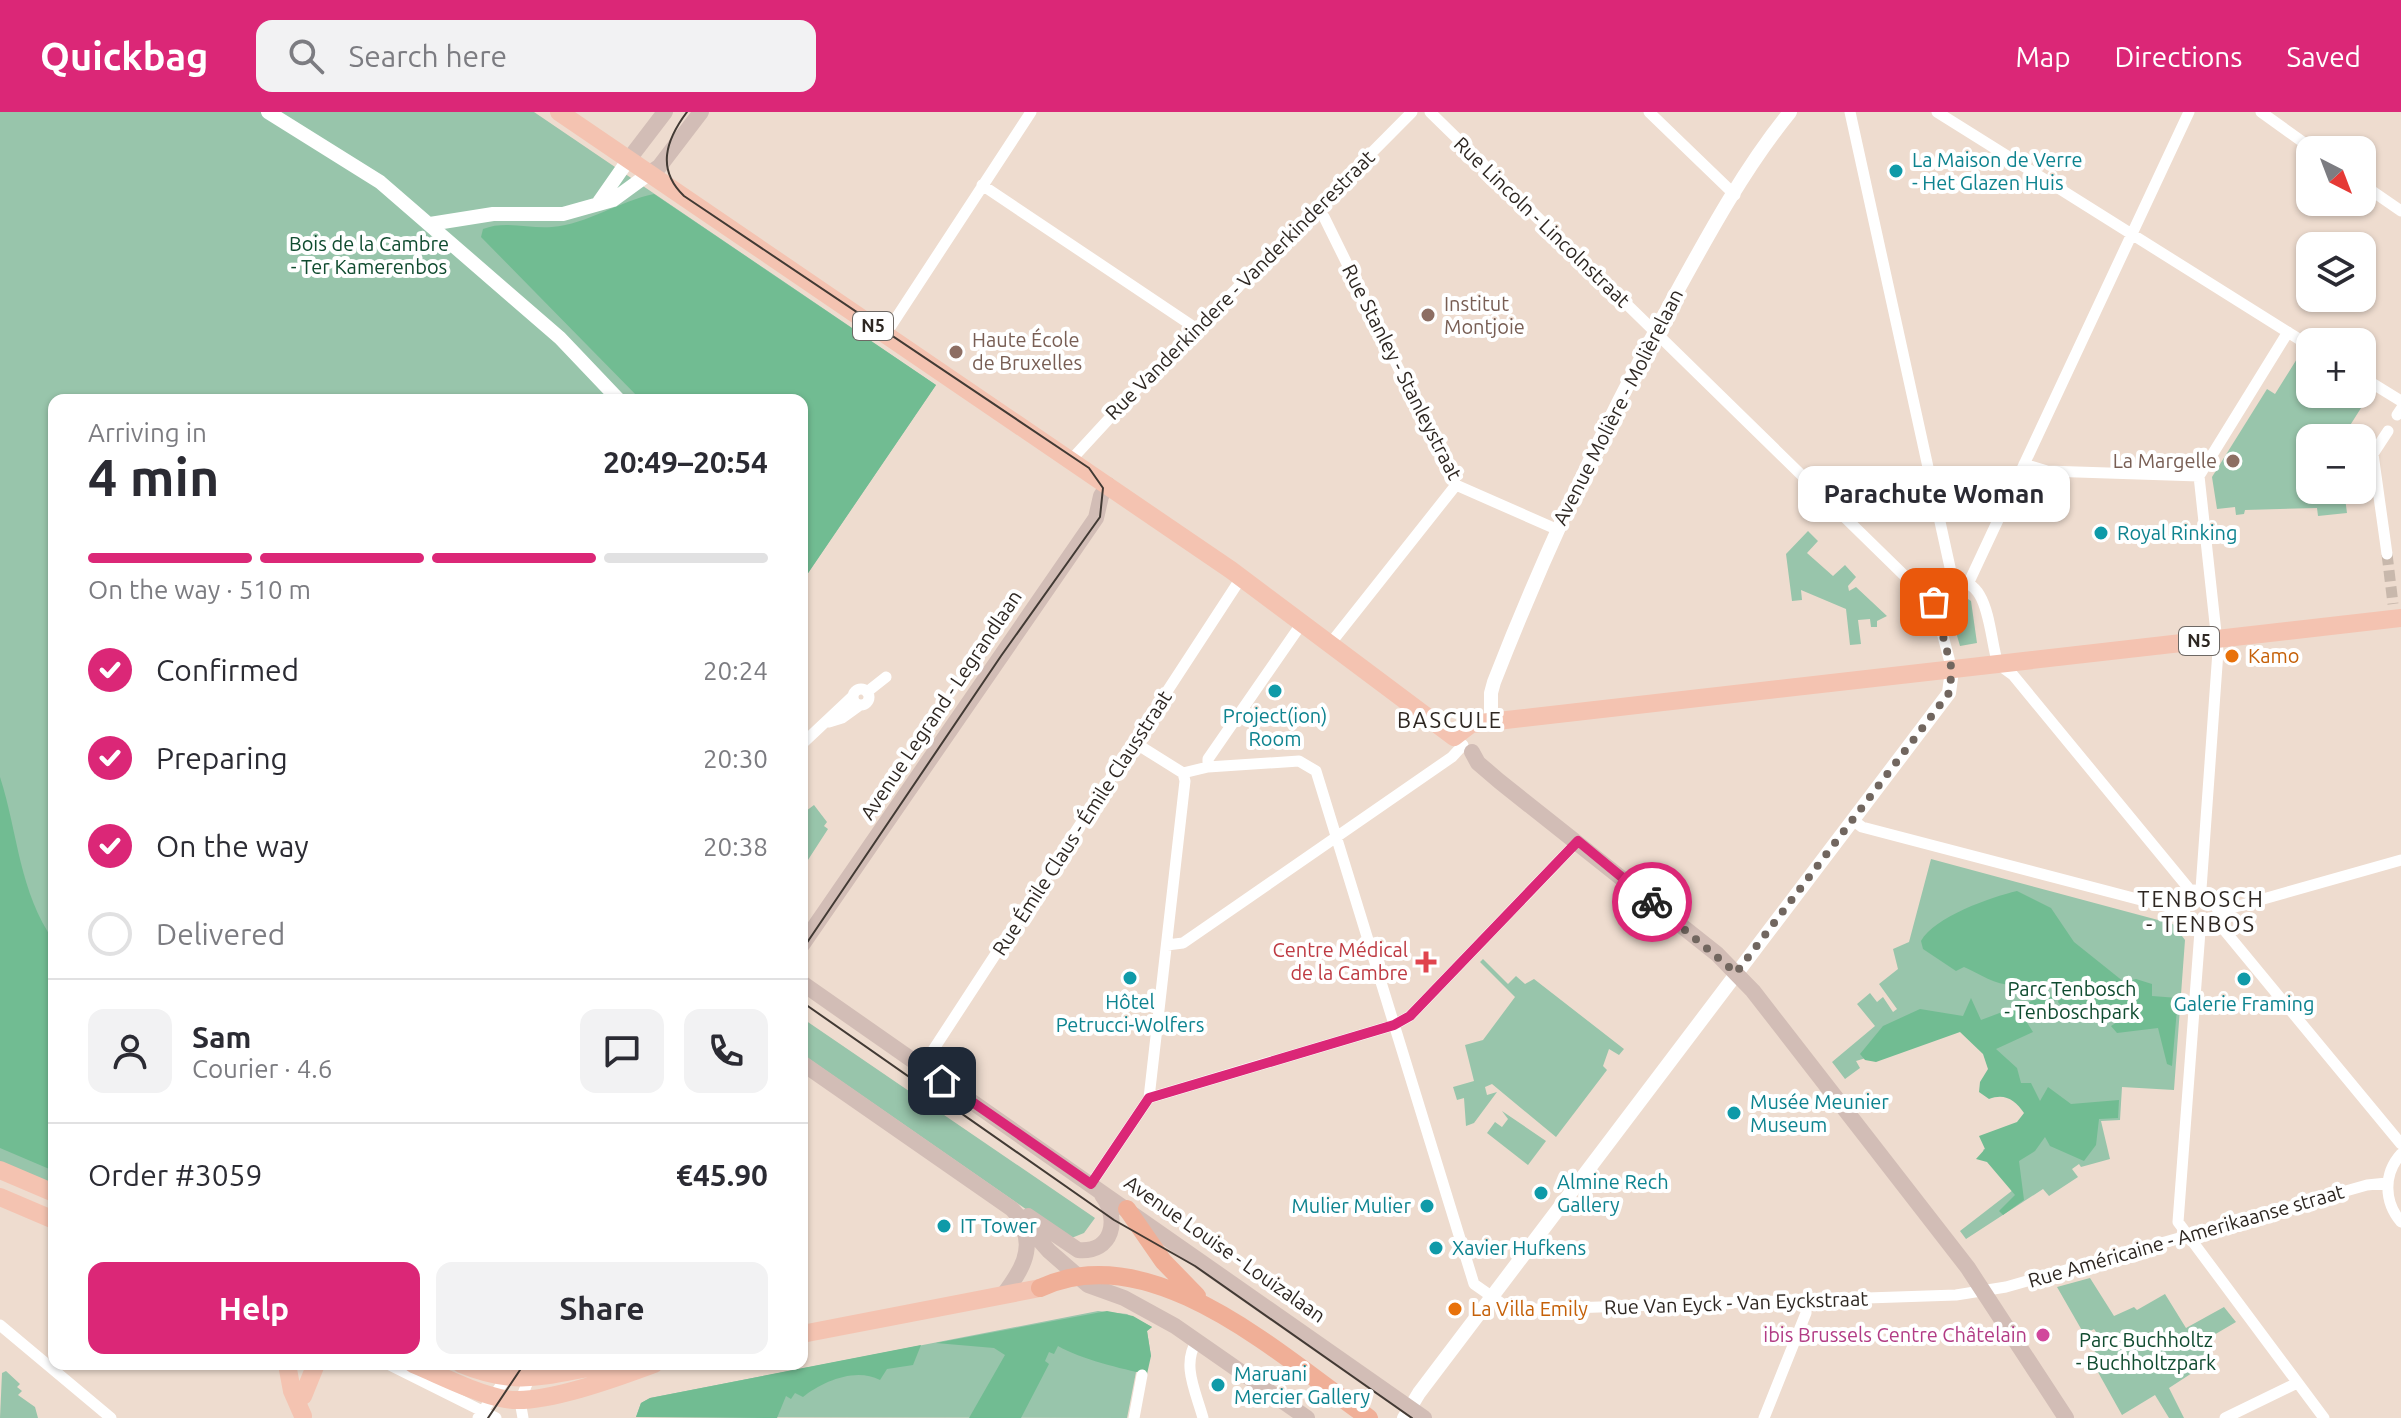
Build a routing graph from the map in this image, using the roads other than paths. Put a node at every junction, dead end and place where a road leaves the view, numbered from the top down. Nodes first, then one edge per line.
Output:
1 (268, 112) edge
2 (559, 112) edge
3 (665, 112) edge
4 (701, 112) edge
5 (1031, 112) edge
6 (1412, 112) edge
7 (1430, 112) edge
8 (1649, 112) edge
9 (1790, 112) edge
10 (1850, 112) edge
11 (1937, 112) edge
12 (2189, 112) edge
13 (2261, 112) edge
14 (2296, 137) edge
15 (629, 159) junction
16 (656, 168) junction
17 (982, 185) junction
18 (2376, 194) edge
19 (1735, 195) junction
20 (599, 202) junction
21 (1315, 209) junction
22 (2401, 211) edge
23 (478, 217) junction
24 (430, 224) junction
25 (2132, 234) junction
26 (459, 248) junction
27 (1197, 329) junction
28 (1655, 332) junction
29 (2288, 332) junction
30 (885, 335) junction
31 (2296, 337) edge
32 (2376, 386) edge
33 (613, 394) edge
34 (2401, 401) edge
35 (2388, 431) dead end
36 (1071, 460) junction
37 (2024, 464) junction
38 (2199, 476) junction
39 (1108, 485) junction
40 (1456, 485) junction
41 (1556, 529) junction
42 (2387, 554) tunnel mouth
43 (1241, 578) junction
44 (1953, 581) junction
45 (1969, 582) junction
46 (1937, 594) junction
47 (2396, 614) edge
48 (1302, 623) junction
49 (2217, 639) junction
50 (1330, 644) junction
51 (1998, 664) junction
52 (1952, 670) junction
53 (886, 677) dead end
54 (1491, 722) junction
55 (808, 739) edge
56 (1135, 743) junction
57 (1463, 745) junction
58 (1208, 767) junction
59 (1183, 773) junction
60 (1854, 821) junction
61 (1336, 839) junction
62 (1578, 841) junction
63 (2401, 860) edge
64 (2195, 890) junction
65 (2183, 911) junction
66 (2221, 911) junction
67 (2220, 925) junction
68 (2200, 931) junction
69 (808, 936) edge
70 (1167, 945) junction
71 (1736, 973) junction
72 (808, 987) edge
73 (1394, 1025) junction
74 (808, 1067) edge
75 (922, 1067) junction
76 (1149, 1098) junction
77 (2401, 1144) edge
78 (2401, 1154) edge
79 (0, 1170) edge
80 (2387, 1183) junction
81 (1094, 1186) junction
82 (48, 1190) edge
83 (0, 1197) edge
84 (1012, 1209) junction
85 (1127, 1209) junction
86 (48, 1217) edge
87 (2401, 1222) edge
88 (2186, 1236) junction
89 (1082, 1280) junction
90 (1040, 1288) joint
91 (1984, 1291) junction
92 (1004, 1294) junction
93 (1492, 1297) junction
94 (1806, 1301) junction
95 (1205, 1304) junction
96 (0, 1325) edge
97 (808, 1333) edge
98 (1197, 1341) junction
99 (48, 1365) edge
100 (54, 1370) edge
101 (288, 1370) edge
102 (301, 1370) edge
103 (314, 1370) edge
104 (401, 1370) edge
105 (422, 1370) edge
106 (544, 1370) edge
107 (638, 1370) edge
108 (521, 1372) edge
109 (1142, 1375) dead end
110 (2297, 1383) junction
111 (303, 1396) junction
112 (521, 1409) edge
113 (489, 1412) edge
114 (1413, 1415) edge
115 (303, 1417) edge
116 (111, 1418) edge
117 (1134, 1418) edge
118 (1203, 1418) edge
119 (1307, 1418) edge
120 (1351, 1418) edge
121 (1369, 1418) edge
122 (1764, 1418) edge
123 (2066, 1418) edge
124 (2225, 1418) edge
125 (2324, 1418) edge

1 - 24 street
2 - 15 main road, N5
3 - 15 main road
4 - 16 main road
5 - 17 street
6 - 21 street, Rue Vanderkindere - Vanderkinderestraat
7 - 28 street, Rue Lincoln - Lincolnstraat
8 - 19 street
9 - 19 street, Avenue Molière - Molièrelaan
10 - 44 street
11 - 25 street
12 - 25 street
13 - 14 street
15 - 16 main road, N5
15 - 20 street
16 - 20 street
16 - 30 main road, N5
17 - 27 street
17 - 30 street
18 - 22 street
19 - 28 street, Avenue Molière - Molièrelaan
20 - 23 street
21 - 27 street, Rue Vanderkindere - Vanderkinderestraat
21 - 40 street, Rue Stanley - Stanleystraat
23 - 24 street
23 - 26 street
24 - 26 street
25 - 29 street
25 - 37 street
26 - 33 street
27 - 36 street, Rue Vanderkindere - Vanderkinderestraat
28 - 41 street, Avenue Molière - Molièrelaan
28 - 46 street, Rue Lincoln - Lincolnstraat
29 - 31 street
29 - 38 street
30 - 36 main road, N5
32 - 34 street
35 - 42 street
36 - 39 main road, N5
37 - 38 street
37 - 45 street
38 - 49 street
39 - 43 main road, N5
39 - 69 main road, Avenue Legrand - Legrandlaan
40 - 41 street, Rue Stanley - Stanleystraat
40 - 50 street
41 - 54 street, Avenue Molière - Molièrelaan
43 - 48 main road, N5
43 - 56 street, Rue Émile Claus - Émile Clausstraat
44 - 45 street
44 - 46 street
45 - 51 street
46 - 52 street
47 - 49 main road, N5
48 - 50 main road, N5
48 - 58 street
49 - 51 main road, N5
49 - 64 street
50 - 57 main road, N5
51 - 52 main road, N5
51 - 64 street
52 - 54 main road, N5
52 - 60 street
53 - 55 street
54 - 57 main road, N5
56 - 59 street
56 - 75 street, Rue Émile Claus - Émile Clausstraat
57 - 61 street
57 - 62 main road
58 - 59 street
58 - 61 street
59 - 70 street
60 - 65 street
60 - 71 street
61 - 70 street
61 - 73 street
62 - 71 main road
62 - 73 street
63 - 66 street
64 - 65 street
64 - 66 street
65 - 68 street
66 - 67 street
67 - 68 street
67 - 77 street
68 - 88 street
70 - 76 street
71 - 91 main road
71 - 93 street
72 - 75 main road, Avenue Louise - Louizalaan
73 - 76 street
73 - 93 street
74 - 84 main road
75 - 81 main road, Avenue Louise - Louizalaan
76 - 81 street
78 - 80 street
79 - 82 main road
80 - 87 street
80 - 88 street, Rue Américaine - Amerikaanse straat
81 - 84 main road
81 - 85 main road, Avenue Louise - Louizalaan
83 - 86 main road
84 - 89 main road
84 - 92 main road
85 - 95 highway
85 - 114 main road, Avenue Louise - Louizalaan
88 - 91 street, Rue Américaine - Amerikaanse straat
88 - 110 street
89 - 90 highway
89 - 95 highway
89 - 98 main road
89 - 120 highway
90 - 92 main road
91 - 94 street, Rue Van Eyck - Van Eyckstraat
91 - 123 main road
92 - 97 main road
93 - 94 street, Rue Van Eyck - Van Eyckstraat
93 - 114 street
94 - 122 street
95 - 121 highway
96 - 99 street
98 - 118 street
98 - 119 main road
100 - 116 street
101 - 115 main road
102 - 111 main road
103 - 111 main road
104 - 113 street
105 - 113 main road
106 - 108 main road
107 - 112 main road
108 - 112 street
108 - 113 street
109 - 117 street
110 - 124 street
110 - 125 street
111 - 115 main road
112 - 113 main road

